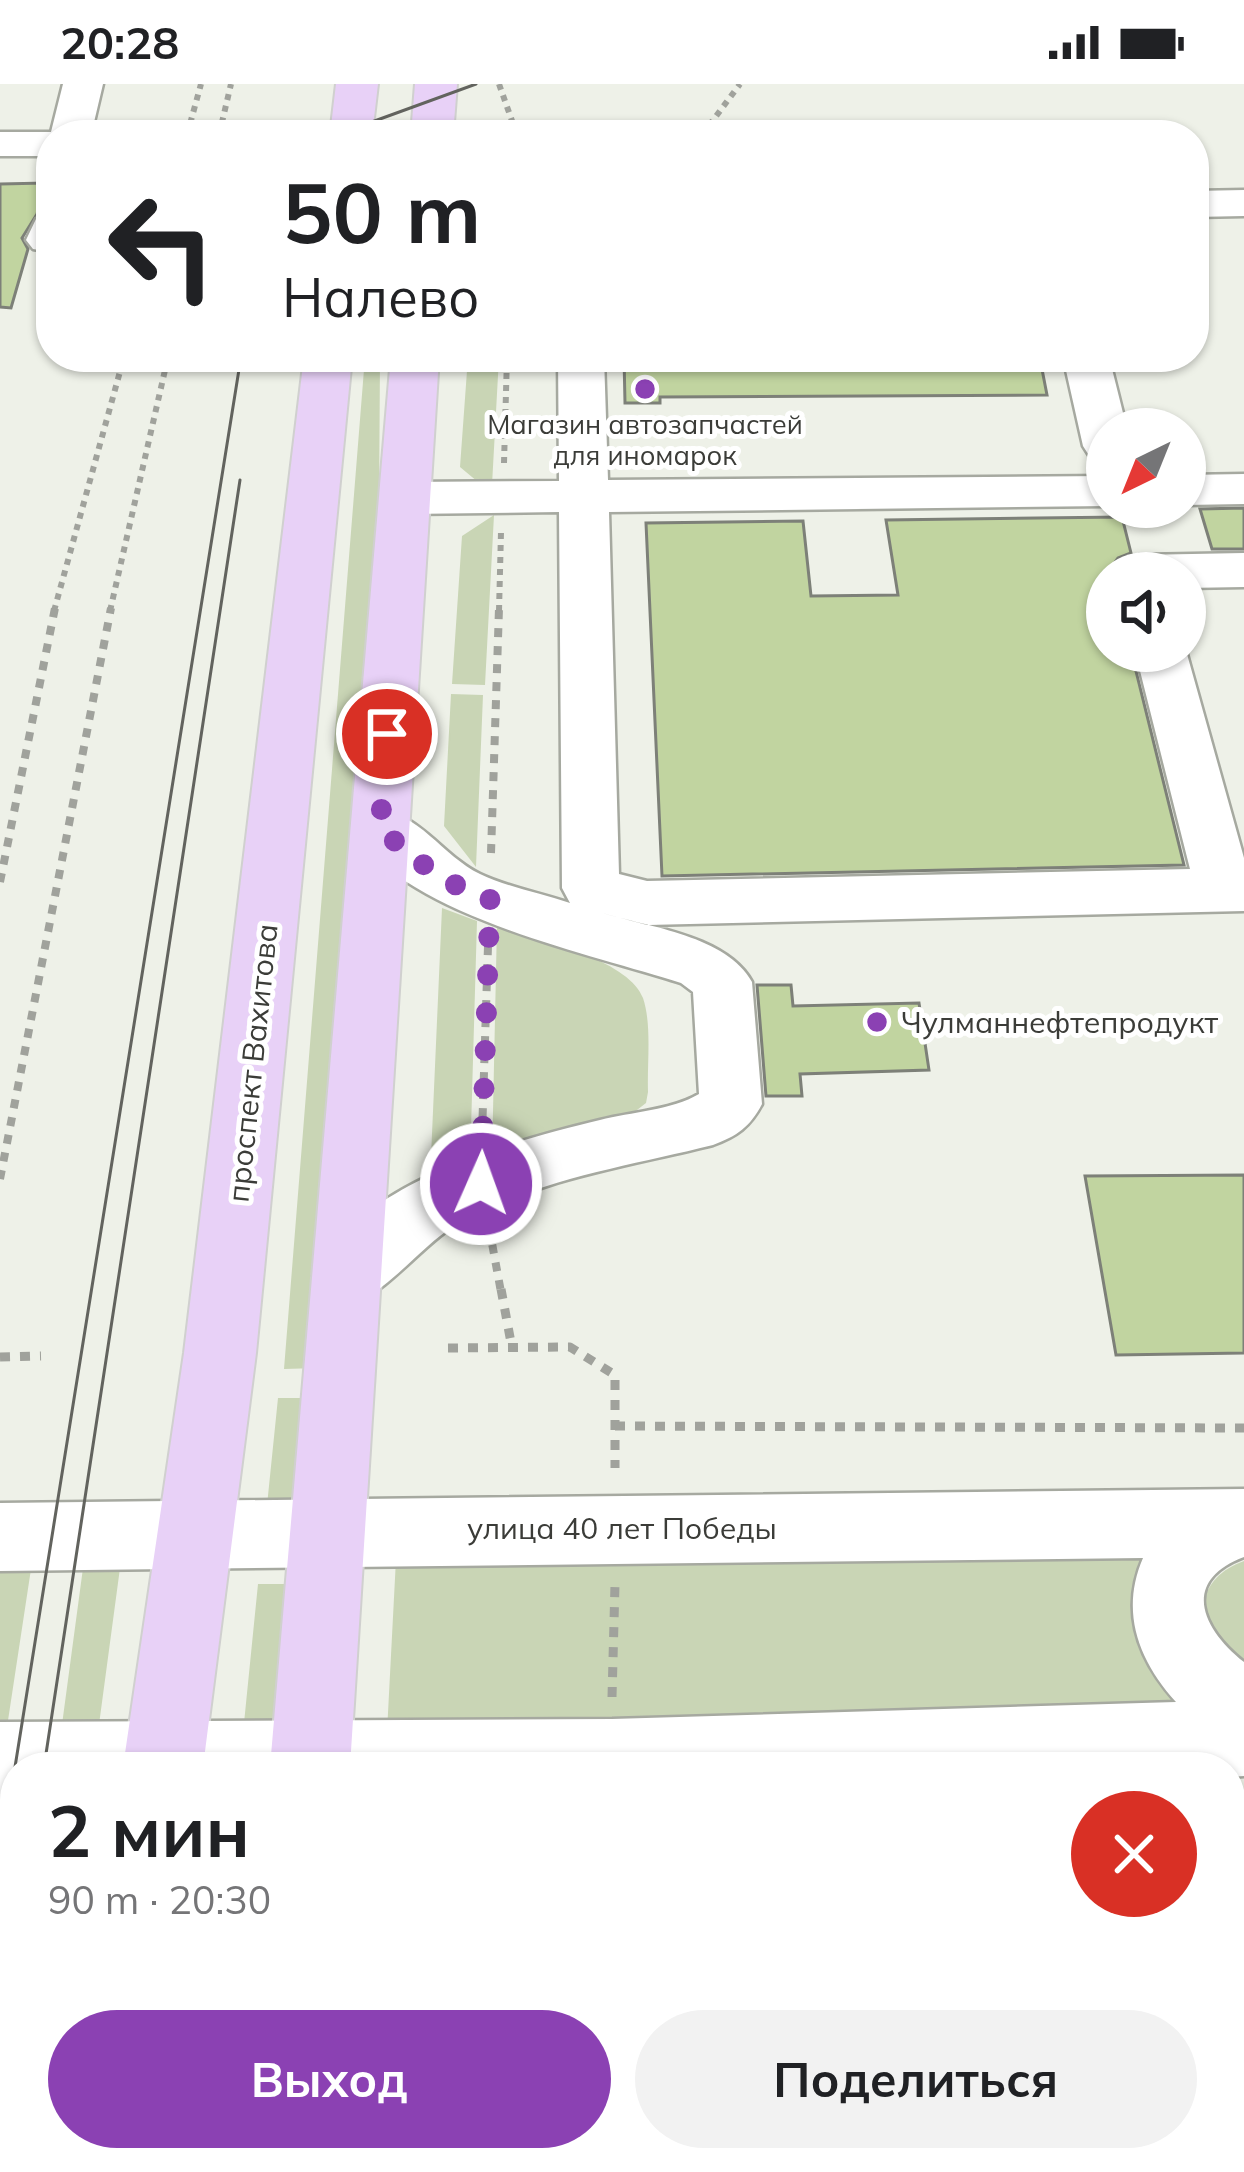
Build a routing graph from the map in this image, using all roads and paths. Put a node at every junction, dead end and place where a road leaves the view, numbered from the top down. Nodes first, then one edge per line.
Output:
1 (83, 84) edge
2 (201, 84) edge
3 (231, 84) edge
4 (357, 84) edge
5 (436, 84) edge
6 (499, 84) edge
7 (740, 84) edge
8 (74, 120) edge
9 (191, 120) edge
10 (223, 120) edge
11 (353, 120) edge
12 (433, 120) edge
13 (512, 120) edge
14 (713, 120) edge
15 (0, 144) edge
16 (36, 144) edge
17 (1244, 203) edge
18 (1209, 204) edge
19 (120, 372) edge
20 (165, 372) edge
21 (326, 372) edge
22 (415, 372) edge
23 (506, 372) edge
24 (581, 372) edge
25 (1090, 372) edge
26 (1098, 408) edge
27 (1244, 489) edge
28 (1206, 490) edge
29 (1086, 491) edge
30 (502, 497) junction
31 (405, 498) junction
32 (584, 498) junction
33 (1244, 570) edge
34 (1206, 571) edge
35 (1167, 672) edge
36 (380, 828) junction
37 (0, 882) edge
38 (1234, 889) edge
39 (490, 899) junction
40 (0, 1179) edge
41 (481, 1184) junction
42 (346, 1276) junction
43 (448, 1348) dead end
44 (512, 1348) junction
45 (40, 1355) dead end
46 (0, 1357) edge
47 (615, 1426) junction
48 (1244, 1428) edge
49 (615, 1468) dead end
50 (1237, 1523) edge
51 (328, 1531) junction
52 (196, 1533) junction
53 (0, 1537) edge
54 (615, 1580) dead end
55 (612, 1697) dead end
56 (1244, 1706) edge
57 (1244, 1738) edge
58 (165, 1752) edge
59 (311, 1752) edge
60 (802, 1752) edge

1 - 8 street
2 - 9 path
3 - 10 path
4 - 11 main road
5 - 12 main road
6 - 13 path
7 - 14 path
15 - 16 street
17 - 18 street
19 - 37 path
20 - 40 path
21 - 52 main road, проспект Вахитова
22 - 31 main road
23 - 30 path
24 - 32 street
25 - 26 street
27 - 28 street
29 - 32 street
30 - 31 street
30 - 32 street
30 - 39 path
31 - 36 main road
32 - 38 street
33 - 34 street
35 - 38 street
36 - 39 street
36 - 42 main road
39 - 41 path
39 - 41 street
41 - 42 street
41 - 44 path
42 - 51 main road
43 - 44 path
44 - 47 path
45 - 46 path
47 - 48 path
47 - 49 path
50 - 51 street, улица 40 лет Победы
50 - 56 street
51 - 52 street, улица 40 лет Победы
51 - 59 main road
52 - 53 street, улица 40 лет Победы
52 - 58 main road, проспект Вахитова
54 - 55 path
57 - 60 street

